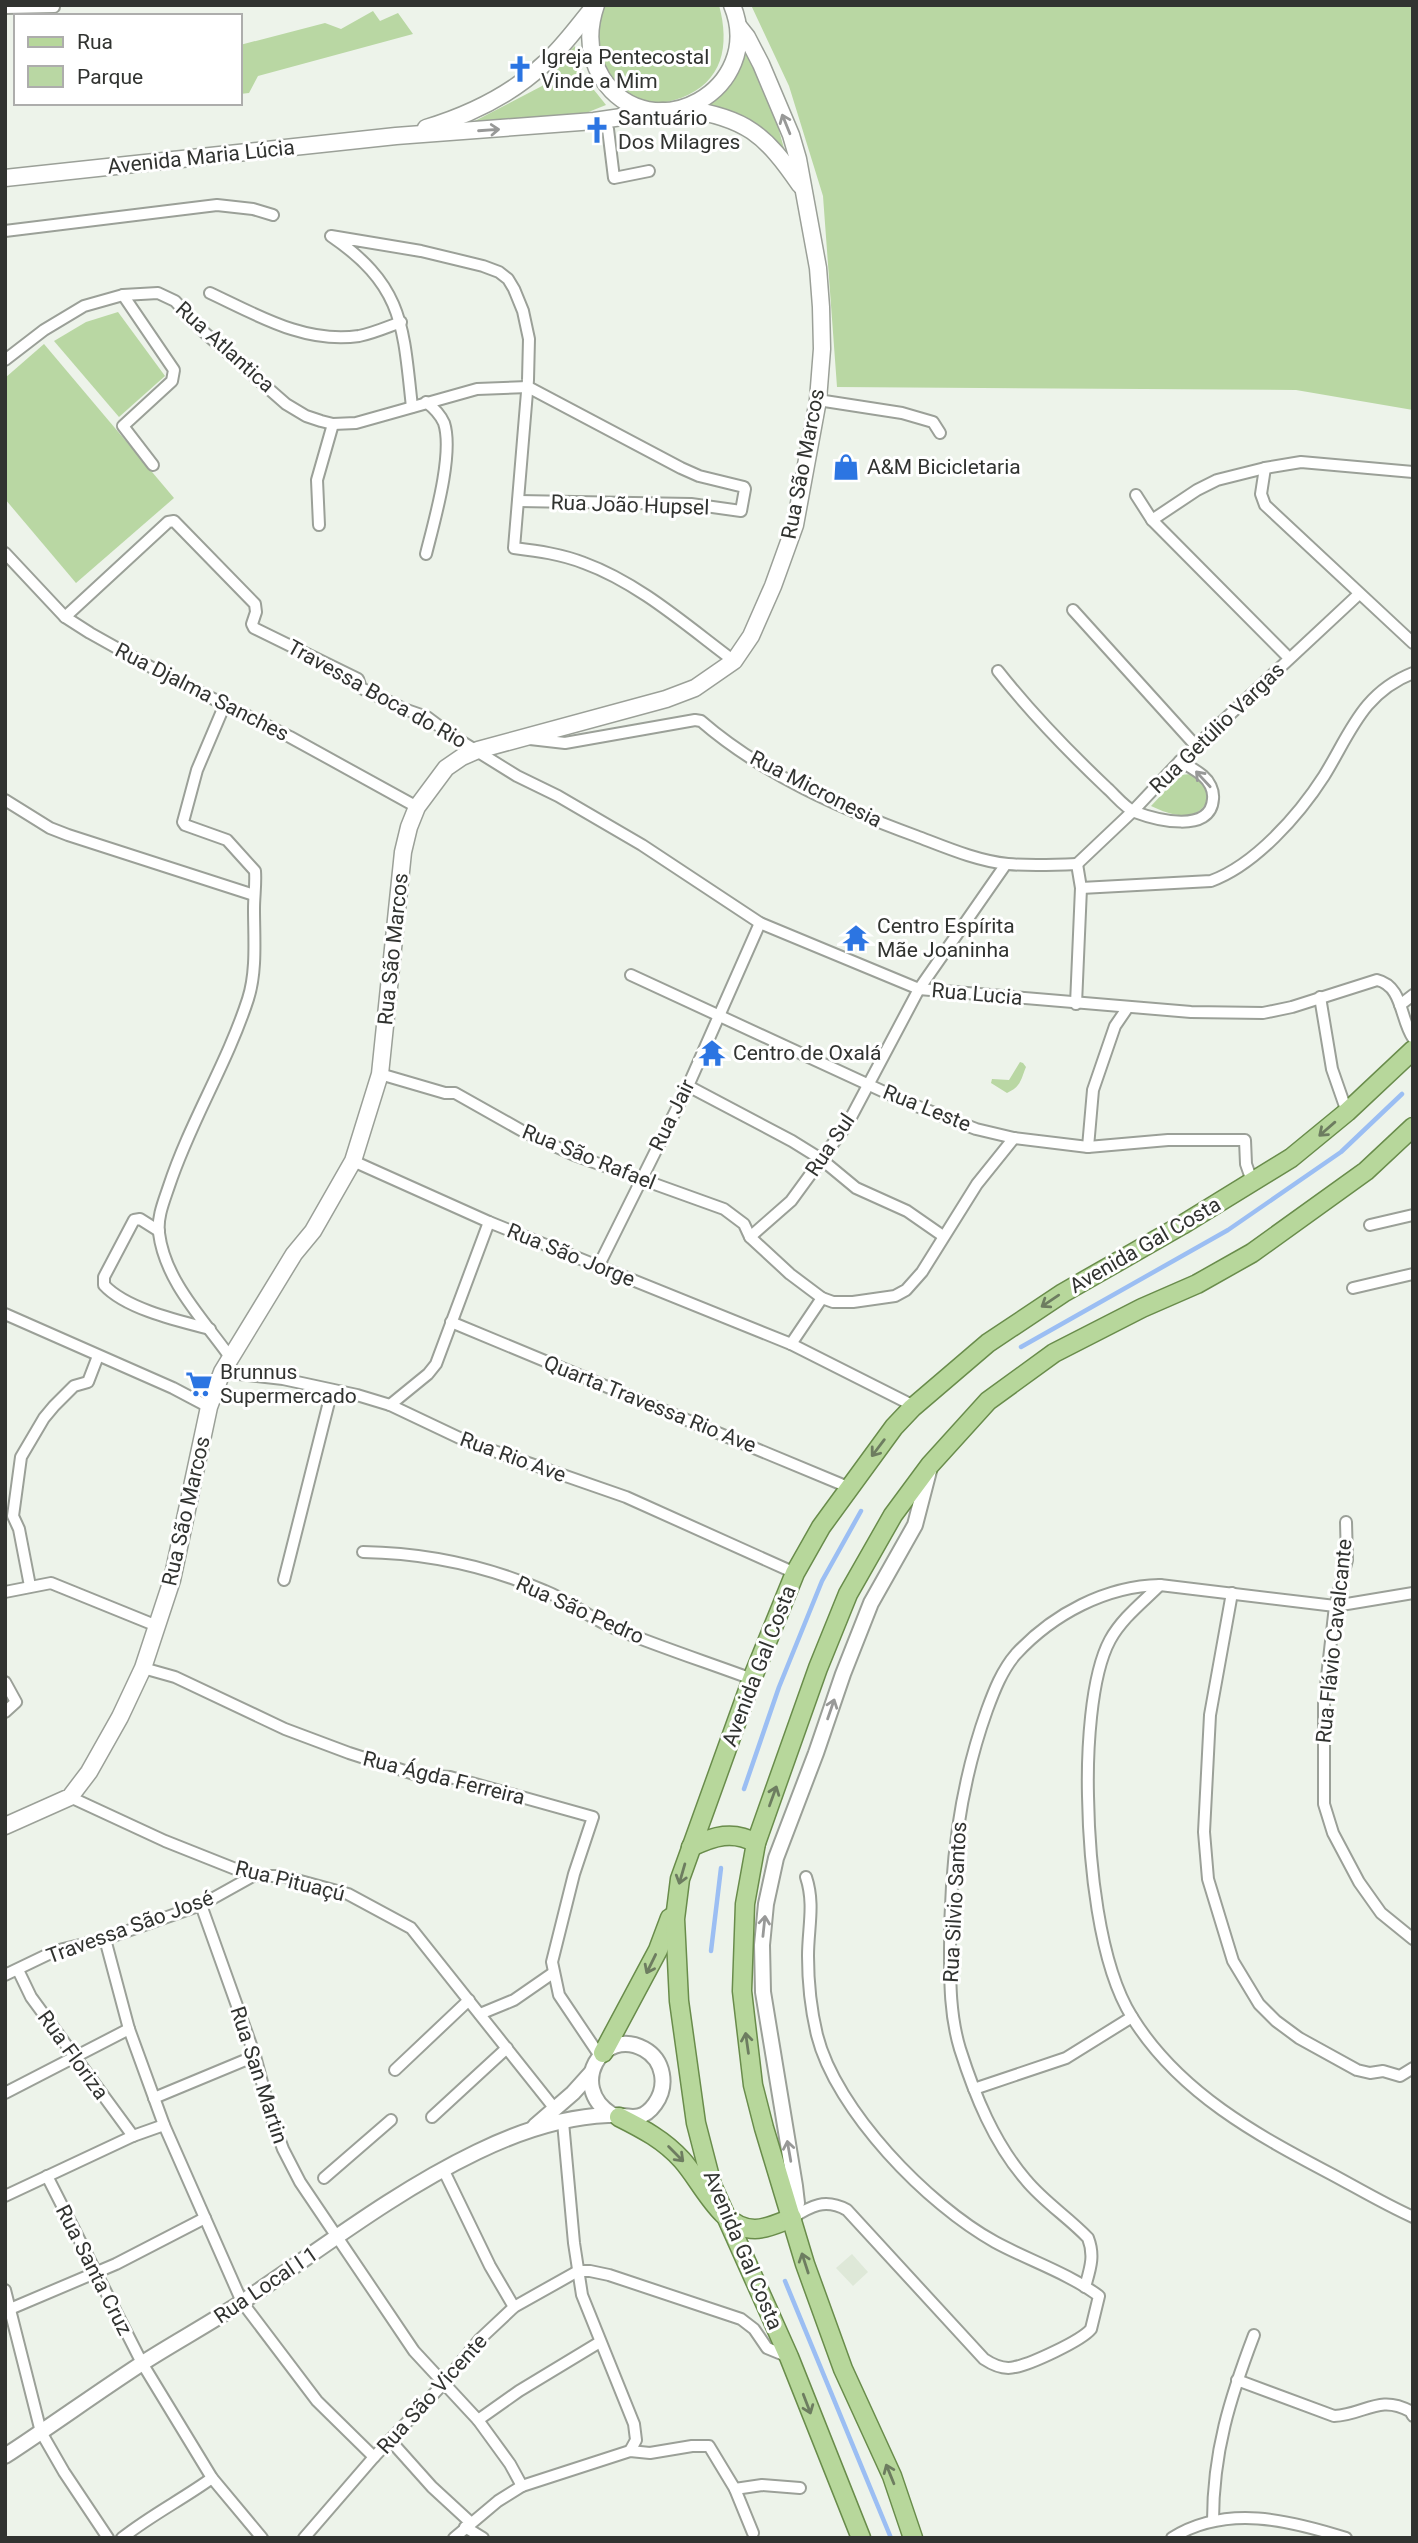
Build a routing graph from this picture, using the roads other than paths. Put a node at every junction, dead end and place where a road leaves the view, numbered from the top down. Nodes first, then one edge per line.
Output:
1 (732, 5) edge
2 (595, 6) edge
3 (54, 7) edge
4 (5, 8) edge
5 (739, 27) junction
6 (684, 108) junction
7 (663, 111) junction
8 (594, 121) junction
9 (396, 136) junction
10 (649, 171) dead end
11 (5, 178) edge
12 (803, 189) junction
13 (273, 215) dead end
14 (5, 231) edge
15 (210, 293) dead end
16 (123, 295) junction
17 (401, 322) junction
18 (5, 360) edge
19 (528, 387) junction
20 (818, 400) junction
21 (426, 402) junction
22 (412, 407) junction
23 (333, 424) junction
24 (940, 433) dead end
25 (153, 465) dead end
26 (1265, 468) junction
27 (1413, 472) edge
28 (1136, 495) dead end
29 (518, 501) junction
30 (1153, 520) junction
31 (319, 526) dead end
32 (5, 553) edge
33 (426, 554) dead end
34 (1359, 594) junction
35 (1073, 610) dead end
36 (65, 617) junction
37 (1413, 643) edge
38 (1289, 658) junction
39 (734, 661) junction
40 (998, 671) dead end
41 (1413, 673) edge
42 (225, 704) junction
43 (520, 738) junction
44 (1196, 746) junction
45 (478, 750) junction
46 (1180, 761) junction
47 (5, 800) edge
48 (417, 807) junction
49 (1133, 811) junction
50 (1006, 864) junction
51 (1077, 864) junction
52 (1081, 888) junction
53 (254, 895) junction
54 (760, 923) junction
55 (631, 975) dead end
56 (919, 989) junction
57 (1413, 995) edge
58 (1320, 998) junction
59 (1076, 1004) junction
60 (1400, 1004) junction
61 (1128, 1007) junction
62 (718, 1016) junction
63 (1413, 1038) edge
64 (1413, 1050) edge
65 (380, 1074) junction
66 (868, 1083) junction
67 (688, 1086) junction
68 (1347, 1112) junction
69 (1413, 1127) edge
70 (1014, 1138) junction
71 (1088, 1147) junction
72 (821, 1159) junction
73 (353, 1161) junction
74 (641, 1178) junction
75 (1252, 1181) junction
76 (1413, 1215) edge
77 (489, 1222) junction
78 (1370, 1225) dead end
79 (159, 1231) junction
80 (943, 1236) junction
81 (750, 1237) junction
82 (598, 1267) junction
83 (1413, 1274) edge
84 (1353, 1288) dead end
85 (822, 1298) junction
86 (5, 1314) edge
87 (451, 1322) junction
88 (210, 1329) junction
89 (791, 1344) junction
90 (97, 1356) junction
91 (226, 1365) junction
92 (332, 1390) junction
93 (919, 1403) junction
94 (390, 1405) junction
95 (209, 1408) junction
96 (930, 1465) junction
97 (848, 1487) junction
98 (1346, 1522) dead end
99 (363, 1552) dead end
100 (795, 1573) junction
101 (284, 1580) dead end
102 (1160, 1585) junction
103 (30, 1586) junction
104 (5, 1592) edge
105 (1232, 1593) junction
106 (1413, 1593) edge
107 (1335, 1606) junction
108 (157, 1626) junction
109 (143, 1668) junction
110 (752, 1679) junction
111 (5, 1682) edge
112 (5, 1712) edge
113 (70, 1797) junction
114 (5, 1826) edge
115 (757, 1843) junction
116 (691, 1847) junction
117 (772, 1875) junction
118 (253, 1876) junction
119 (806, 1877) dead end
120 (676, 1901) junction
121 (201, 1905) junction
122 (105, 1939) junction
123 (1413, 1939) edge
124 (18, 1970) junction
125 (553, 1973) junction
126 (5, 1975) edge
127 (469, 2000) junction
128 (480, 2014) junction
129 (1132, 2017) junction
130 (130, 2029) junction
131 (508, 2048) junction
132 (605, 2052) junction
133 (255, 2056) junction
134 (75, 2057) junction
135 (1413, 2068) edge
136 (395, 2070) dead end
137 (591, 2073) junction
138 (974, 2089) junction
139 (5, 2093) edge
140 (154, 2098) junction
141 (555, 2109) junction
142 (615, 2116) junction
143 (432, 2117) dead end
144 (391, 2120) dead end
145 (563, 2122) junction
146 (164, 2125) junction
147 (534, 2127) junction
148 (133, 2136) junction
149 (443, 2169) junction
150 (47, 2176) junction
151 (324, 2178) dead end
152 (5, 2196) edge
153 (724, 2216) junction
154 (1413, 2217) edge
155 (205, 2218) junction
156 (792, 2218) junction
157 (338, 2237) junction
158 (578, 2271) junction
159 (97, 2273) junction
160 (1085, 2287) junction
161 (5, 2290) edge
162 (242, 2302) junction
163 (514, 2307) junction
164 (10, 2309) junction
165 (1254, 2335) dead end
166 (600, 2342) junction
167 (789, 2357) junction
168 (142, 2363) junction
169 (1237, 2380) junction
170 (444, 2383) junction
171 (1412, 2413) edge
172 (478, 2420) junction
173 (41, 2432) junction
174 (390, 2440) junction
175 (630, 2451) junction
176 (5, 2456) edge
177 (374, 2457) junction
178 (212, 2478) junction
179 (522, 2486) junction
180 (800, 2488) dead end
181 (734, 2489) junction
182 (1213, 2521) junction
183 (468, 2524) junction
184 (753, 2533) dead end
185 (858, 2536) edge
186 (108, 2538) edge
187 (122, 2538) edge
188 (262, 2538) edge
189 (304, 2538) edge
190 (454, 2538) edge
191 (483, 2538) edge
192 (913, 2538) edge
193 (1172, 2538) edge
194 (1346, 2538) edge

1 - 5 main road
2 - 7 main road
2 - 9 main road, Avenida Maria Lúcia
3 - 4 street
5 - 6 main road
12 -> 5 main road, Rua São Marcos
6 - 7 main road, Avenida Maria Lúcia
6 - 12 main road, Rua São Marcos
7 - 8 main road, Avenida Maria Lúcia
9 -> 8 main road, Avenida Maria Lúcia
8 - 10 street
9 - 11 main road, Avenida Maria Lúcia
12 - 20 main road, Rua São Marcos
13 - 14 street
15 - 17 street
16 - 18 street, Rua Atlantica
16 - 23 street, Rua Atlantica
16 - 25 street
17 - 19 street
17 - 22 street
19 - 21 street, Rua Atlantica
19 - 29 street
19 - 29 street, Rua João Hupsel
20 - 24 street
20 - 39 main road, Rua São Marcos
21 - 22 street, Rua Atlantica
21 - 33 street
22 - 23 street, Rua Atlantica
23 - 31 street
26 - 27 street
26 - 30 street
26 - 34 street
28 - 30 street
29 - 39 street
30 - 38 street
32 - 36 street, Rua Djalma Sanches
34 - 37 street
34 - 38 street, Rua Getúlio Vargas
35 - 44 street
36 - 42 street, Rua Djalma Sanches
36 - 45 street, Travessa Boca do Rio
38 - 44 street, Rua Getúlio Vargas
39 - 43 main road, Rua São Marcos
40 - 49 street
41 - 52 street
42 - 48 street, Rua Djalma Sanches
42 - 53 street
43 - 45 main road, Rua São Marcos
43 - 50 street, Rua Micronesia
44 - 46 street, Rua Getúlio Vargas
45 - 48 main road, Rua São Marcos
45 - 54 street, Rua Lucia
46 - 49 street, Rua Getúlio Vargas
49 -> 46 street
47 - 53 street
48 - 65 main road, Rua São Marcos
49 - 51 street, Rua Getúlio Vargas
50 - 51 street, Rua Micronesia
50 - 56 street, Rua Sul
51 - 52 street
52 - 59 street
53 - 79 street
54 - 56 street, Rua Lucia
54 - 62 street, Rua Jair
55 - 62 street, Rua Leste
56 - 59 street, Rua Lucia
56 - 66 street, Rua Sul
57 - 60 street
58 - 60 street, Rua Lucia
58 - 61 street, Rua Lucia
58 - 68 street
59 - 61 street, Rua Lucia
60 - 63 street, Rua Lucia
61 - 71 street
62 - 66 street, Rua Leste
62 - 67 street, Rua Jair
64 - 68 main road, Avenida Gal Costa
65 - 73 main road, Rua São Marcos
65 - 74 street, Rua São Rafael
66 - 70 street, Rua Leste
66 - 72 street, Rua Sul
67 - 72 street
67 - 74 street, Rua Jair
68 -> 75 main road, Avenida Gal Costa
69 - 96 main road
70 - 71 street, Rua Leste
70 - 80 street
71 - 75 street, Rua Leste
72 - 80 street
72 - 81 street, Rua Sul
73 - 77 street, Rua São Jorge
73 - 91 main road, Rua São Marcos
74 - 81 street, Rua São Rafael
74 - 82 street, Rua Jair
75 -> 93 main road, Avenida Gal Costa
76 - 78 street
77 - 82 street, Rua São Jorge
77 - 87 street
79 - 88 street
79 - 88 street
80 - 85 street
81 - 85 street, Rua São Rafael
82 - 89 street, Rua São Jorge
83 - 84 street
85 - 89 street
86 - 90 street
87 - 94 street
87 - 97 street, Quarta Travessa Rio Ave
88 - 91 street
89 - 93 street, Rua São Jorge
90 - 95 street
90 - 103 street
91 - 92 street, Rua Rio Ave
91 - 95 main road, Rua São Marcos
92 - 94 street, Rua Rio Ave
92 - 101 street
93 -> 97 main road, Avenida Gal Costa
94 - 100 street, Rua Rio Ave
95 - 108 main road, Rua São Marcos
115 -> 96 main road
117 -> 96 street
97 - 100 main road, Avenida Gal Costa
98 - 107 street, Rua Flávio Cavalcante
99 - 110 street, Rua São Pedro
100 - 110 main road, Avenida Gal Costa
102 - 105 street, Rua Silvio Santos
102 - 129 street
102 - 138 street, Rua Silvio Santos
103 - 104 street
103 - 108 street
105 - 107 street, Rua Silvio Santos
105 - 135 street
106 - 107 street, Rua Silvio Santos
107 - 123 street, Rua Flávio Cavalcante
108 - 109 main road, Rua São Marcos
109 - 113 main road, Rua São Marcos
109 - 125 street, Rua Ágda Ferreira
110 - 116 main road, Avenida Gal Costa
111 - 112 street
113 - 114 main road, Rua São Marcos
113 - 118 street, Rua Pituaçú
115 - 116 main road
115 - 117 street
156 -> 115 main road
116 -> 120 main road, Avenida Gal Costa
156 -> 117 street
118 - 121 street, Travessa São José
118 - 127 street, Rua Pituaçú
119 - 160 street
120 -> 132 main road
120 - 153 main road, Avenida Gal Costa
121 - 122 street, Travessa São José
121 - 133 street, Rua San Martin
122 - 124 street, Travessa São José
122 - 130 street
124 - 126 street, Travessa São José
124 - 134 street, Rua Floriza
125 - 128 street
125 - 132 street
127 - 128 street, Rua Pituaçú
127 - 136 street
128 - 131 street, Rua Pituaçú
129 - 138 street
129 - 154 street
130 - 134 street
130 - 140 street
131 - 141 street, Rua Pituaçú
131 - 143 street
132 - 137 street
132 - 142 street, Rua Local I 1
133 - 140 street
133 - 157 street, Rua San Martin
134 - 139 street
134 - 148 street, Rua Floriza
137 - 141 street, Rua Local I 1
137 - 142 street
138 - 160 street, Rua Silvio Santos
140 - 146 street
141 - 147 street, Rua Local I 1
142 - 145 street, Rua Local I 1
142 -> 153 main road
144 - 151 street
145 - 147 street, Rua Local I 1
145 - 158 street
146 - 148 street
146 - 155 street
147 - 149 street, Rua Local I 1
148 - 150 street
149 - 157 street, Rua Local I 1
149 - 163 street
150 - 152 street
150 - 159 street, Rua Santa Cruz
153 - 156 main road
153 - 167 main road, Avenida Gal Costa
155 - 159 street
155 - 162 street
156 - 160 street
192 -> 156 main road
157 - 162 street, Rua Local I 1
157 - 170 street, Rua San Martin
158 - 163 street, Rua São Vicente
158 - 166 street
158 - 167 street
159 - 164 street
159 - 168 street, Rua Santa Cruz
161 - 164 street
162 - 168 street, Rua Local I 1
162 - 177 street
163 - 170 street, Rua São Vicente
164 - 173 street
165 - 169 street
166 - 172 street
166 - 175 street
167 -> 185 main road, Avenida Gal Costa
168 - 173 street, Rua Local I 1
168 - 178 street, Rua Santa Cruz
169 - 171 street
169 - 182 street
170 - 172 street, Rua San Martin
170 - 174 street, Rua São Vicente
172 - 179 street, Rua San Martin
173 - 176 street, Rua Local I 1
173 - 186 street
174 - 177 street, Rua São Vicente
174 - 183 street
175 - 179 street
175 - 181 street
177 - 189 street, Rua São Vicente
178 - 187 street
178 - 188 street, Rua Santa Cruz
179 - 183 street
180 - 181 street
181 - 184 street
182 - 193 street
182 - 194 street
183 - 190 street
183 - 191 street

